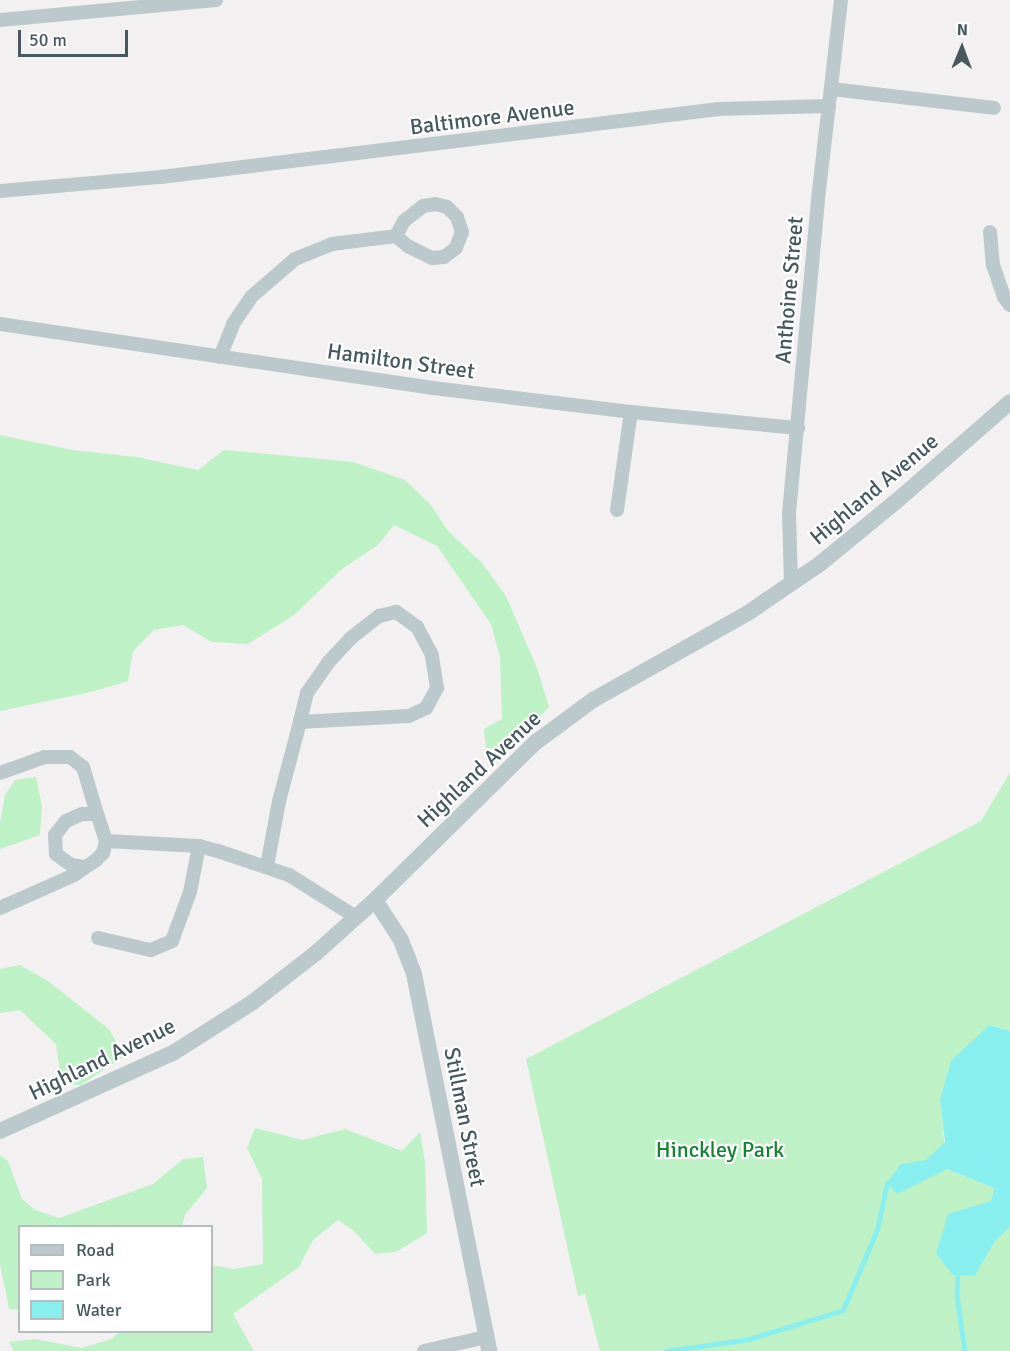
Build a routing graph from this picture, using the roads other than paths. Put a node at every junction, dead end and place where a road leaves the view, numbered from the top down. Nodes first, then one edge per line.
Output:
1 (216, 0) edge
2 (841, 0) edge
3 (0, 21) edge
4 (831, 89) junction
5 (829, 106) junction
6 (994, 108) dead end
7 (0, 191) edge
8 (990, 232) dead end
9 (396, 236) junction
10 (1010, 305) edge
11 (0, 324) edge
12 (220, 357) junction
13 (1010, 402) edge
14 (631, 412) junction
15 (798, 428) junction
16 (617, 510) dead end
17 (791, 584) junction
18 (300, 722) junction
19 (0, 773) edge
20 (97, 814) junction
21 (106, 841) junction
22 (199, 846) junction
23 (267, 866) junction
24 (84, 867) junction
25 (375, 900) junction
26 (0, 908) edge
27 (356, 917) junction
28 (98, 938) dead end
29 (0, 1131) edge
30 (488, 1344) edge
31 (424, 1351) edge

1 - 3 street
2 - 4 street, Anthoine Street
4 - 5 street, Anthoine Street
4 - 6 street
5 - 7 street, Baltimore Avenue
5 - 15 street, Anthoine Street
8 - 10 street
9 - 9 street
9 - 12 street
11 - 12 street, Hamilton Street
12 - 14 street, Hamilton Street
13 - 17 street, Highland Avenue
14 - 15 street, Hamilton Street
14 - 16 street
15 - 17 street, Anthoine Street
17 - 25 street, Highland Avenue
18 - 18 street
18 - 23 street
19 - 20 street
20 - 21 street
20 - 24 street
21 - 22 street
21 - 24 street
22 - 23 street
22 - 28 street
23 - 27 street
24 - 26 street
25 - 27 street, Highland Avenue
25 - 30 street, Stillman Street
27 - 29 street, Highland Avenue
30 - 31 street

